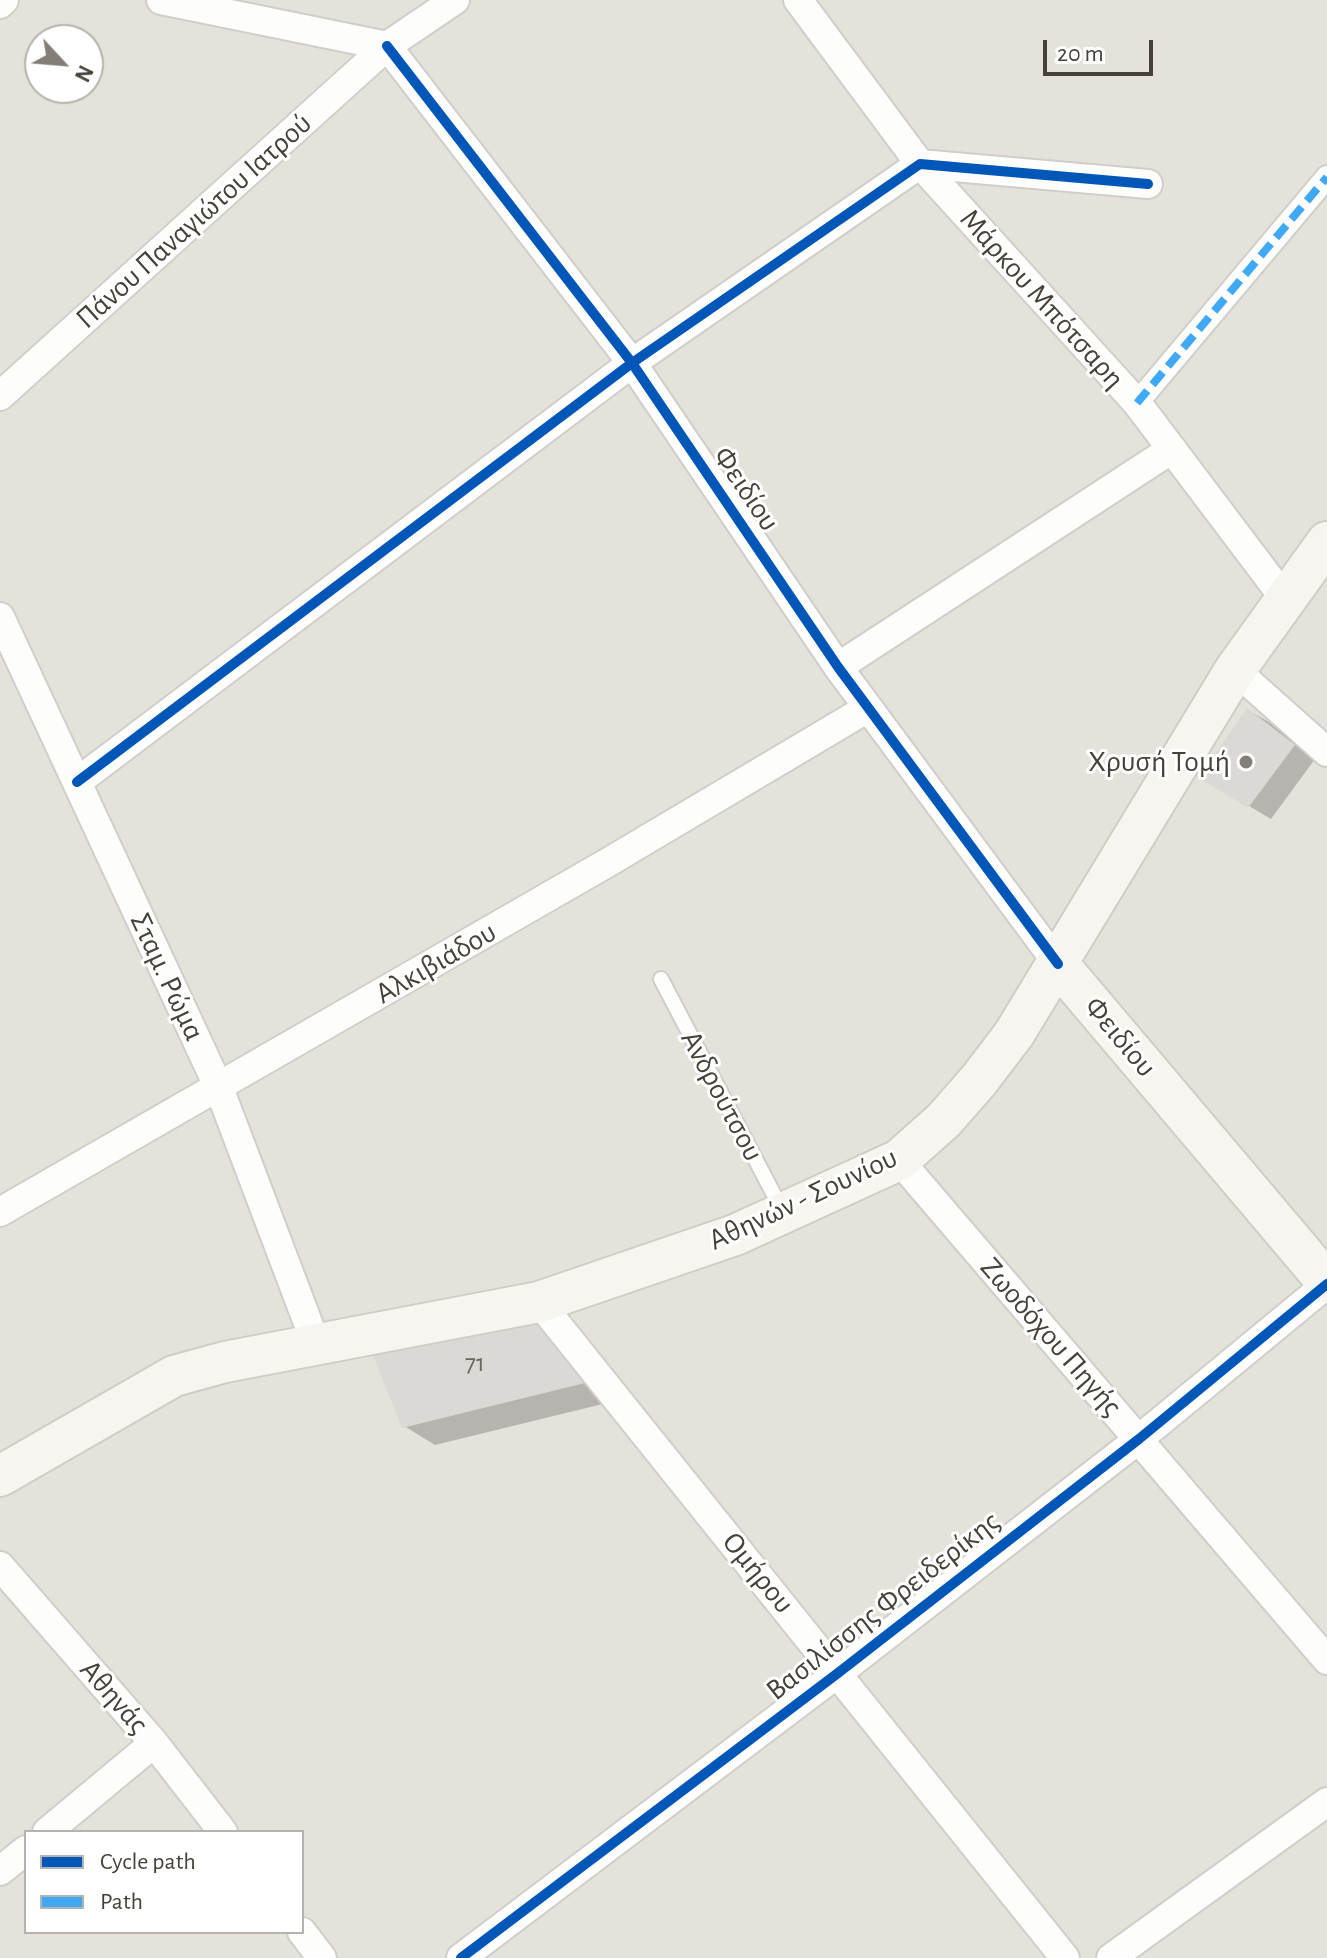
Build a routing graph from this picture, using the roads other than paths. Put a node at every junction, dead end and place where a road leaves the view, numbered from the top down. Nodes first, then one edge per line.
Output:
1 (161, 0) edge
2 (455, 0) edge
3 (798, 0) edge
4 (387, 46) junction
5 (920, 164) junction
6 (1327, 177) edge
7 (1148, 184) dead end
8 (632, 363) junction
9 (0, 396) edge
10 (1137, 403) junction
11 (1172, 449) junction
12 (1327, 542) edge
13 (1285, 599) junction
14 (0, 617) edge
15 (838, 667) junction
16 (1235, 670) junction
17 (868, 708) junction
18 (1327, 752) edge
19 (77, 782) junction
20 (1058, 964) junction
21 (661, 979) dead end
22 (219, 1088) junction
23 (899, 1160) junction
24 (0, 1212) edge
25 (783, 1212) junction
26 (1327, 1283) edge
27 (539, 1302) junction
28 (316, 1344) junction
29 (1139, 1439) junction
30 (0, 1476) edge
31 (0, 1566) edge
32 (1327, 1660) edge
33 (838, 1673) junction
34 (154, 1743) junction
35 (1327, 1802) edge
36 (49, 1830) edge
37 (221, 1830) edge
38 (24, 1852) edge
39 (0, 1871) edge
40 (304, 1934) edge
41 (322, 1958) edge
42 (461, 1958) edge
43 (1065, 1958) edge
44 (1111, 1958) edge

1 - 4 street
2 - 4 street, Πάνου Παναγιώτου Ιατρού
3 - 5 street, Μάρκου Μπότσαρη
4 - 8 street, Φειδίου
4 - 9 street, Πάνου Παναγιώτου Ιατρού
5 - 7 street
5 - 8 street
5 - 10 street, Μάρκου Μπότσαρη
6 - 10 street
8 - 15 street, Φειδίου
8 - 19 street
10 - 11 street, Μάρκου Μπότσαρη
11 - 13 street, Μάρκου Μπότσαρη
11 - 15 street
12 - 13 main road, Αθηνών - Σουνίου
13 - 16 main road, Αθηνών - Σουνίου
14 - 19 street, Σταμ. Ρώμα
15 - 17 street, Φειδίου
16 - 18 street
16 - 20 main road, Αθηνών - Σουνίου
17 - 20 street, Φειδίου
17 - 22 street, Αλκιβιάδου
19 - 22 street, Σταμ. Ρώμα
20 - 23 main road, Αθηνών - Σουνίου
20 - 26 main road, Φειδίου
21 - 25 lane, Ανδρούτσου
22 - 24 street, Αλκιβιάδου
22 - 28 street, Σταμ. Ρώμα
23 - 25 main road, Αθηνών - Σουνίου
23 - 29 street, Ζωοδόχου Πηγής
25 - 27 main road, Αθηνών - Σουνίου
26 - 29 street, Βασιλίσσης Φρειδερίκης
27 - 28 main road, Αθηνών - Σουνίου
27 - 33 street, Ομήρου
28 - 30 main road, Αθηνών - Σουνίου
29 - 32 street, Ζωοδόχου Πηγής
29 - 33 street, Βασιλίσσης Φρειδερίκης
31 - 34 street, Αθηνάς
33 - 42 street, Βασιλίσσης Φρειδερίκης
33 - 43 street, Ομήρου
34 - 36 street
34 - 37 street, Αθηνάς
35 - 44 street
38 - 39 street
40 - 41 street

